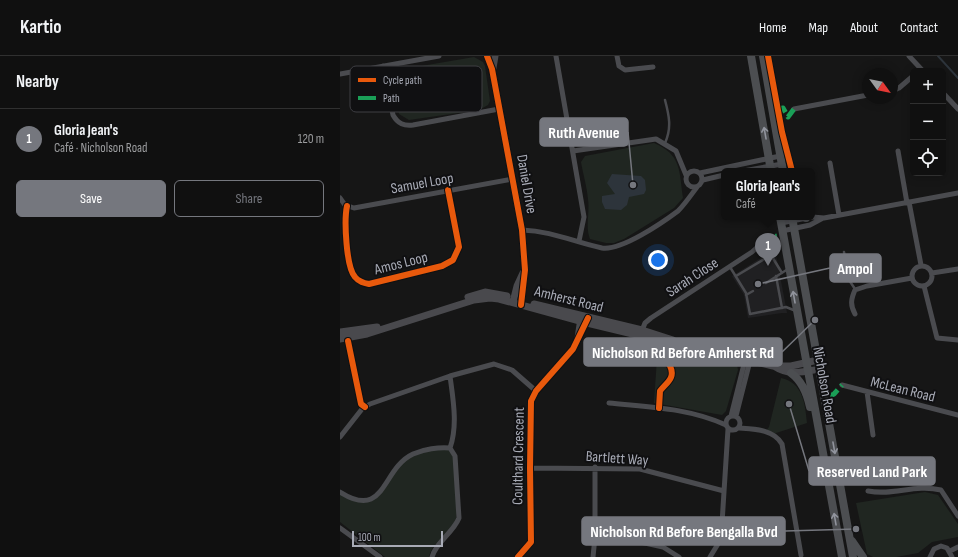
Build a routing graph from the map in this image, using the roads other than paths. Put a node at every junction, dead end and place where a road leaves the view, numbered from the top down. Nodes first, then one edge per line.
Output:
1 (438, 56) edge
2 (487, 56) edge
3 (495, 56) edge
4 (556, 56) edge
5 (617, 56) edge
6 (751, 56) edge
7 (763, 56) edge
8 (909, 56) edge
9 (383, 66) edge
10 (653, 67) dead end
11 (919, 68) edge
12 (492, 69) junction
13 (350, 72) edge
14 (340, 74) edge
15 (910, 79) edge
16 (898, 88) edge
17 (946, 95) edge
18 (862, 96) edge
19 (665, 100) dead end
20 (500, 109) junction
21 (794, 109) dead end
22 (958, 109) edge
23 (392, 112) edge
24 (665, 143) junction
25 (573, 151) junction
26 (898, 151) dead end
27 (830, 163) dead end
28 (682, 164) junction
29 (782, 164) edge
30 (770, 165) edge
31 (744, 168) edge
32 (756, 168) edge
33 (692, 171) junction
34 (721, 171) edge
35 (700, 173) junction
36 (686, 175) junction
37 (721, 176) edge
38 (513, 179) junction
39 (703, 180) junction
40 (688, 186) junction
41 (697, 187) junction
42 (448, 190) junction
43 (958, 193) edge
44 (340, 198) edge
45 (687, 200) junction
46 (908, 202) junction
47 (347, 206) junction
48 (839, 215) junction
49 (815, 217) edge
50 (824, 218) junction
51 (792, 222) edge
52 (781, 224) edge
53 (522, 230) junction
54 (579, 241) junction
55 (762, 243) dead end
56 (844, 252) dead end
57 (921, 265) junction
58 (730, 266) junction
59 (958, 269) edge
60 (525, 270) junction
61 (786, 270) junction
62 (932, 273) junction
63 (736, 276) junction
64 (776, 276) junction
65 (912, 278) junction
66 (766, 283) dead end
67 (924, 286) junction
68 (855, 290) junction
69 (753, 291) dead end
70 (746, 295) junction
71 (514, 300) junction
72 (521, 302) junction
73 (782, 308) junction
74 (797, 312) junction
75 (855, 314) dead end
76 (584, 320) junction
77 (340, 332) edge
78 (641, 333) junction
79 (340, 339) edge
80 (958, 340) edge
81 (747, 360) junction
82 (819, 365) junction
83 (773, 366) junction
84 (808, 367) junction
85 (791, 373) junction
86 (450, 376) junction
87 (842, 385) dead end
88 (536, 391) junction
89 (867, 392) junction
90 (609, 402) dead end
91 (958, 415) edge
92 (709, 417) junction
93 (731, 417) junction
94 (733, 427) junction
95 (873, 434) dead end
96 (340, 437) edge
97 (822, 447) junction
98 (450, 448) junction
99 (595, 467) junction
100 (530, 468) junction
101 (724, 491) junction
102 (868, 491) dead end
103 (340, 492) edge
104 (958, 516) edge
105 (340, 528) edge
106 (595, 537) junction
107 (850, 537) junction
108 (958, 547) edge
109 (950, 551) junction
110 (801, 555) dead end
111 (380, 557) edge
112 (432, 557) edge
113 (518, 557) edge
114 (593, 557) edge
115 (679, 557) edge
116 (710, 557) edge
117 (842, 557) edge
118 (854, 557) edge
119 (862, 557) edge
120 (930, 557) edge
121 (952, 557) edge

1 - 9 street
2 - 12 main road, Daniel Drive
3 - 12 main road, Daniel Drive
4 - 25 street
5 - 10 street
30 -> 6 main road
7 - 29 main road
8 - 11 street
12 - 20 main road, Daniel Drive
13 - 14 street
15 - 16 street
17 - 22 street
18 - 21 street
19 - 24 lane
20 - 23 street
20 - 38 main road, Daniel Drive
24 - 25 street
24 - 28 street
25 - 54 street
26 - 46 street
27 - 48 street
28 - 33 street
28 - 36 street
29 - 30 street
29 - 30 street
30 - 31 street
30 - 32 street
33 - 35 street
33 - 36 street
34 - 35 street
35 - 39 street
36 - 40 street
37 - 39 street
38 - 42 street, Samuel Loop
38 - 53 main road, Daniel Drive
39 - 41 street
40 - 41 street
40 - 45 street
41 - 45 street
42 - 47 street, Samuel Loop
42 - 47 street, Amos Loop
43 - 46 street
44 - 47 street
45 - 54 street
46 - 48 street
46 - 57 street
48 - 50 street
49 - 50 street
50 - 51 street
51 - 52 street
51 - 82 main road, Nicholson Road
52 - 61 main road, Nicholson Road
53 - 54 street
53 - 60 main road, Daniel Drive
55 - 58 street, Sarah Close
56 - 68 lane
57 - 62 street
57 - 65 street
58 - 63 lane
58 - 78 street, Sarah Close
59 - 62 street
60 - 71 main road, Daniel Drive
60 - 72 main road, Daniel Drive
61 - 63 lane
61 - 64 lane
74 -> 61 main road, Nicholson Road
62 - 67 street
63 - 70 lane
64 - 66 lane
64 - 73 lane
65 - 67 street
65 - 68 street
67 - 80 street
68 - 75 street
69 - 70 lane
70 - 73 lane
71 - 72 main road, Amherst Road
71 - 77 main road, Amherst Road
71 - 79 main road, Amherst Road
72 - 76 main road, Amherst Road
73 - 74 lane
74 - 84 main road, Nicholson Road
76 - 78 main road, Amherst Road
76 - 88 street, Coulthard Crescent
78 - 81 main road, Amherst Road
81 - 83 main road, Amherst Road
81 - 93 street
82 - 84 main road, Amherst Road
82 -> 107 main road, Nicholson Road
83 - 84 main road, Amherst Road
83 - 85 main road, Amherst Road
84 - 85 main road, Amherst Road
84 - 97 main road, Nicholson Road
85 - 97 main road
86 - 88 street, Coulthard Crescent
86 - 96 street, Coulthard Crescent
86 - 98 street
87 - 89 street, McLean Road
88 - 100 street, Coulthard Crescent
89 - 91 street, McLean Road
89 - 95 street
90 - 92 street
92 - 93 street
92 - 94 street
93 - 94 street
93 - 94 street
94 - 101 street
94 - 110 street
117 -> 97 main road, Nicholson Road
98 - 103 street
98 - 112 street
99 - 100 street, Bartlett Way
99 - 101 street, Bartlett Way
99 - 106 street
100 - 113 street, Coulthard Crescent
101 - 116 street
102 - 104 street
105 - 111 street
106 - 114 street
106 - 115 street
107 - 118 main road, Nicholson Road
107 - 119 main road
108 - 109 street
109 - 120 street
109 - 121 street

